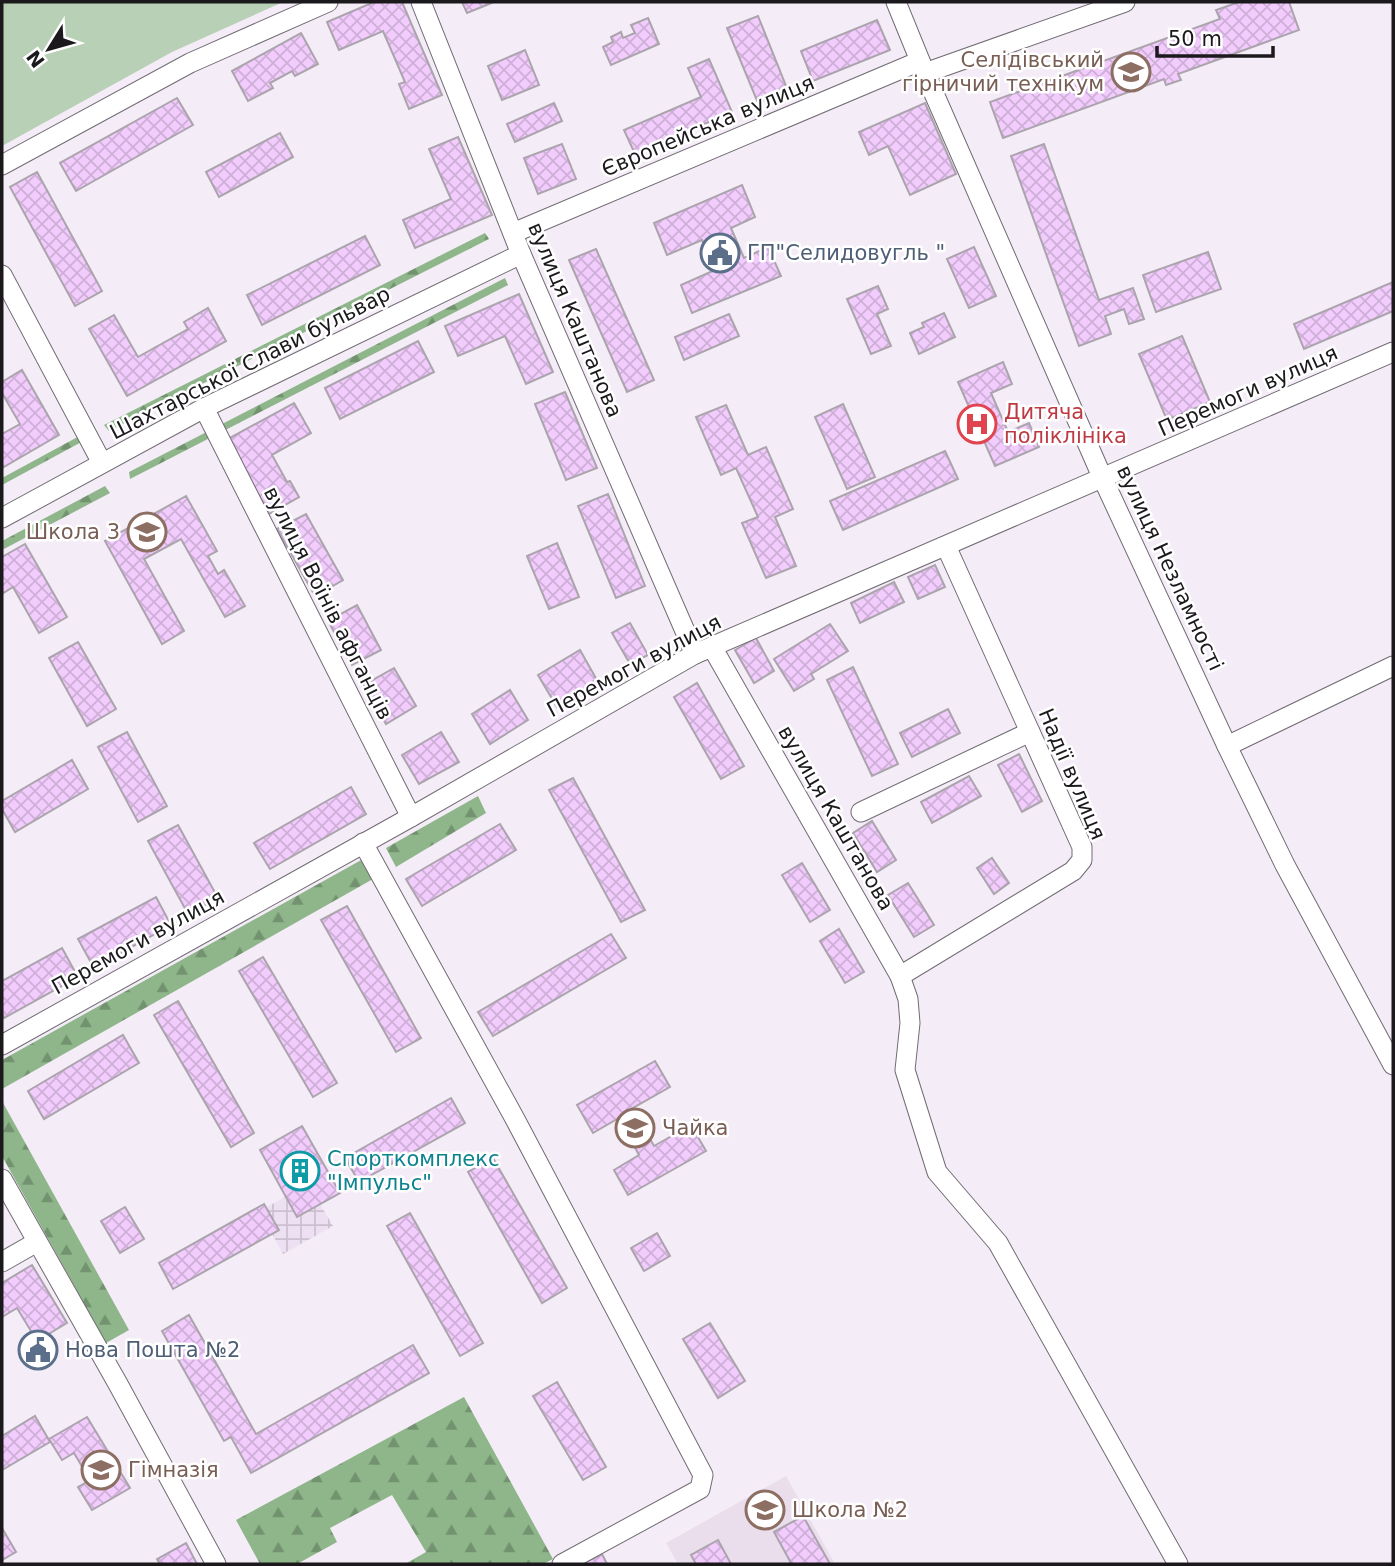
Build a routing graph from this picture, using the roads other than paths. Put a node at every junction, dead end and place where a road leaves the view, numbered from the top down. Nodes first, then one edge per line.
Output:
1 (328, 2) edge
2 (421, 2) edge
3 (895, 2) edge
4 (1125, 2) edge
5 (923, 67) junction
6 (2, 165) edge
7 (513, 233) junction
8 (521, 254) junction
9 (2, 275) edge
10 (1393, 352) edge
11 (204, 408) junction
12 (102, 463) junction
13 (1103, 479) junction
14 (2, 518) edge
15 (946, 547) junction
16 (703, 650) junction
17 (1393, 666) edge
18 (1030, 732) junction
19 (1227, 746) junction
20 (861, 812) dead end
21 (411, 817) junction
22 (363, 843) junction
23 (900, 976) junction
24 (2, 1045) edge
25 (1393, 1065) edge
26 (2, 1179) edge
27 (37, 1242) junction
28 (2, 1262) edge
29 (216, 1564) edge
30 (562, 1564) edge
31 (1178, 1564) edge

1 - 6 street
2 - 7 street, вулиця Каштанова
3 - 5 street, вулиця Незламності
4 - 5 street, Європейська вулиця
5 - 7 street, Європейська вулиця
5 - 13 street, вулиця Незламності
7 - 8 street, вулиця Каштанова
8 - 11 street, Шахтарської Слави бульвар
8 - 16 street, вулиця Каштанова
9 - 12 street
10 - 13 street, Перемоги вулиця
11 - 12 street, Шахтарської Слави бульвар
11 - 21 street, вулиця Воїнів афганців
12 - 14 street, Шахтарської Слави бульвар
13 - 15 street, Перемоги вулиця
13 - 19 street, вулиця Незламності
15 - 16 street, Перемоги вулиця
15 - 18 street, Надії вулиця
16 - 21 street, Перемоги вулиця
16 - 23 street, вулиця Каштанова
17 - 19 street
18 - 20 street
18 - 23 street, Надії вулиця
19 - 25 street, вулиця Незламності
21 - 22 street, Перемоги вулиця
22 - 24 street, Перемоги вулиця
22 - 30 street
23 - 31 street, вулиця Каштанова
26 - 27 street
27 - 28 street
27 - 29 street

